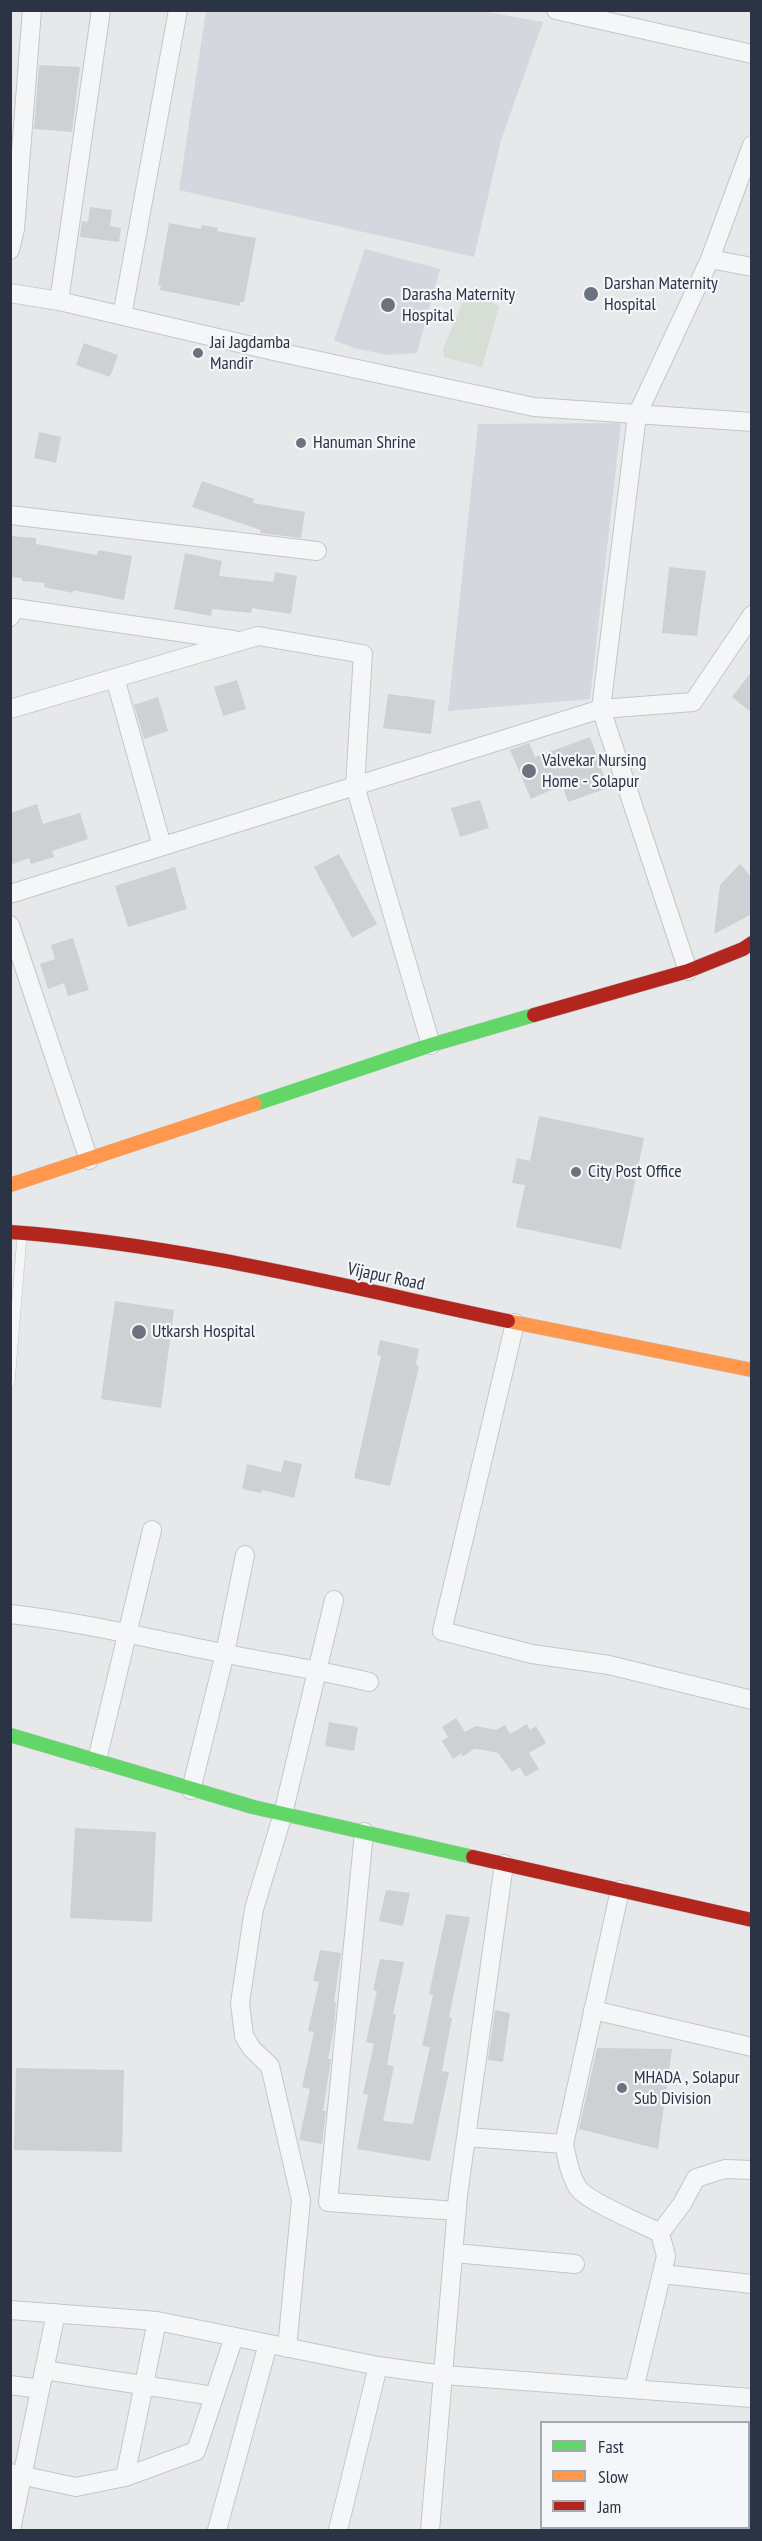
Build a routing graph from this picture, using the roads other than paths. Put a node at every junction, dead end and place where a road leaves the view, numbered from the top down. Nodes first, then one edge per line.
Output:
1 (32, 10) edge
2 (101, 10) edge
3 (177, 10) edge
4 (556, 10) edge
5 (752, 54) edge
6 (750, 153) edge
7 (10, 250) edge
8 (710, 259) junction
9 (752, 267) edge
10 (10, 293) edge
11 (59, 301) junction
12 (122, 316) junction
13 (637, 415) junction
14 (752, 422) edge
15 (10, 515) edge
16 (317, 551) dead end
17 (752, 615) edge
18 (10, 617) edge
19 (241, 641) junction
20 (115, 678) junction
21 (601, 709) junction
22 (10, 710) edge
23 (355, 786) junction
24 (162, 846) junction
25 (10, 894) edge
26 (10, 925) edge
27 (752, 943) edge
28 (688, 971) junction
29 (431, 1044) junction
30 (89, 1160) junction
31 (10, 1185) edge
32 (16, 1233) edge
33 (515, 1323) junction
34 (752, 1371) edge
35 (10, 1383) edge
36 (152, 1530) dead end
37 (245, 1555) dead end
38 (334, 1600) dead end
39 (10, 1614) edge
40 (128, 1633) junction
41 (225, 1653) junction
42 (318, 1669) junction
43 (369, 1682) dead end
44 (752, 1700) edge
45 (10, 1735) edge
46 (97, 1760) junction
47 (191, 1790) junction
48 (283, 1814) junction
49 (364, 1832) junction
50 (504, 1864) junction
51 (620, 1890) junction
52 (752, 1920) edge
53 (593, 2010) junction
54 (752, 2047) edge
55 (466, 2137) junction
56 (564, 2144) junction
57 (752, 2170) edge
58 (457, 2211) junction
59 (660, 2233) junction
60 (454, 2253) junction
61 (575, 2264) dead end
62 (662, 2274) junction
63 (752, 2284) edge
64 (10, 2310) edge
65 (56, 2313) junction
66 (157, 2322) junction
67 (234, 2337) junction
68 (268, 2344) junction
69 (287, 2348) junction
70 (378, 2366) junction
71 (44, 2370) junction
72 (443, 2375) junction
73 (10, 2385) edge
74 (143, 2387) junction
75 (40, 2389) junction
76 (633, 2389) junction
77 (214, 2396) junction
78 (752, 2398) edge
79 (17, 2474) edge
80 (124, 2476) junction
81 (11, 2530) edge
82 (217, 2530) edge
83 (338, 2530) edge
84 (430, 2530) edge

1 - 7 street
2 - 11 street
3 - 12 street
4 - 5 street
6 - 8 street
8 - 9 street
8 - 13 street
10 - 11 street
11 - 12 street
12 - 13 street
13 - 14 street
13 - 21 street
15 - 16 street
17 - 21 street
18 - 19 street
19 - 20 street
19 - 23 street
20 - 22 street
20 - 24 street
21 - 23 street
21 - 28 street
23 - 24 street
23 - 29 street
24 - 25 street
26 - 30 street
27 - 28 main road
28 - 29 main road
29 - 30 main road
30 - 31 main road
32 - 33 main road, Vijapur Road
32 - 35 lane
33 - 34 main road, Vijapur Road
33 - 44 street
36 - 40 street
37 - 41 street
38 - 42 street
39 - 40 street
40 - 41 street
40 - 46 street
41 - 42 street
41 - 47 street
42 - 43 street
42 - 48 street
45 - 46 main road
46 - 47 main road
47 - 48 main road
48 - 49 main road
48 - 69 street
49 - 50 main road
49 - 58 street
50 - 51 main road
50 - 55 street
51 - 52 main road
51 - 53 street
53 - 54 street
53 - 56 street
55 - 56 street
55 - 58 street
56 - 59 street
57 - 59 street
58 - 60 street
59 - 62 street
60 - 61 street
60 - 72 street
62 - 63 street
62 - 76 street
64 - 65 street
65 - 66 street
65 - 71 street
66 - 67 street
66 - 74 street
67 - 68 street
67 - 77 street
68 - 69 street
68 - 82 street
69 - 70 street
70 - 72 street
70 - 83 street
71 - 74 street
71 - 75 street
72 - 76 street
72 - 84 street
73 - 75 street
74 - 77 street
74 - 80 street
75 - 79 street
76 - 78 street
77 - 80 street
79 - 80 street
79 - 81 street

